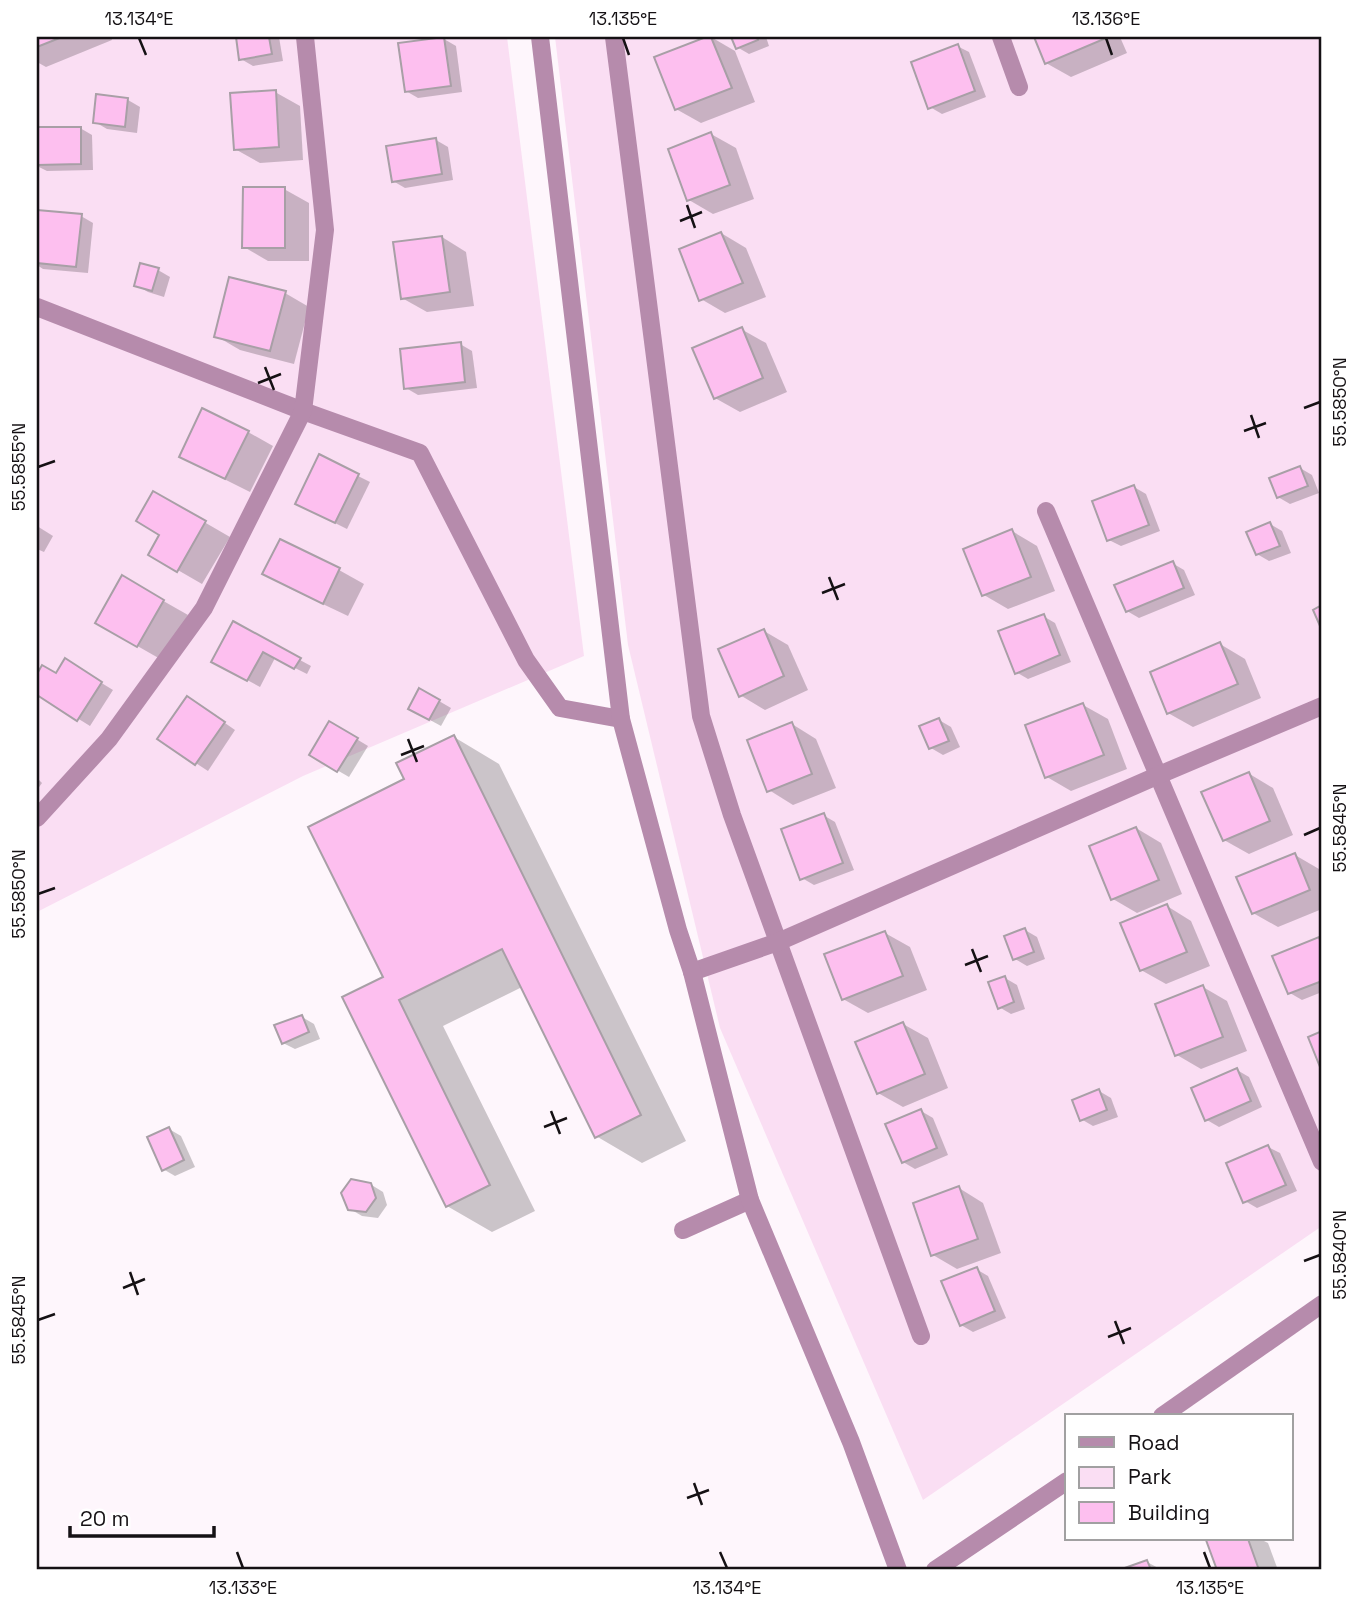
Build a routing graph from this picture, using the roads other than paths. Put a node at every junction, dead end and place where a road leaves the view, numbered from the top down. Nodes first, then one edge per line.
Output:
1 (305, 37) edge
2 (540, 37) edge
3 (614, 37) edge
4 (1001, 37) edge
5 (1019, 87) dead end
6 (37, 307) edge
7 (303, 411) junction
8 (1046, 511) dead end
9 (1322, 706) edge
10 (621, 719) junction
11 (1159, 775) junction
12 (37, 818) edge
13 (778, 942) junction
14 (692, 972) junction
15 (1322, 1162) edge
16 (750, 1200) junction
17 (683, 1230) dead end
18 (1322, 1304) edge
19 (920, 1336) dead end
20 (1165, 1414) edge
21 (1065, 1482) edge
22 (898, 1570) edge
23 (935, 1570) edge

1 - 7 street
2 - 10 street
3 - 13 street
4 - 5 street
6 - 7 street
7 - 10 street
7 - 12 street
8 - 11 street
9 - 11 street
10 - 14 street
11 - 13 street
11 - 15 street
13 - 14 street
13 - 19 street
14 - 16 street
16 - 17 street
16 - 22 street
18 - 20 street
21 - 23 street

